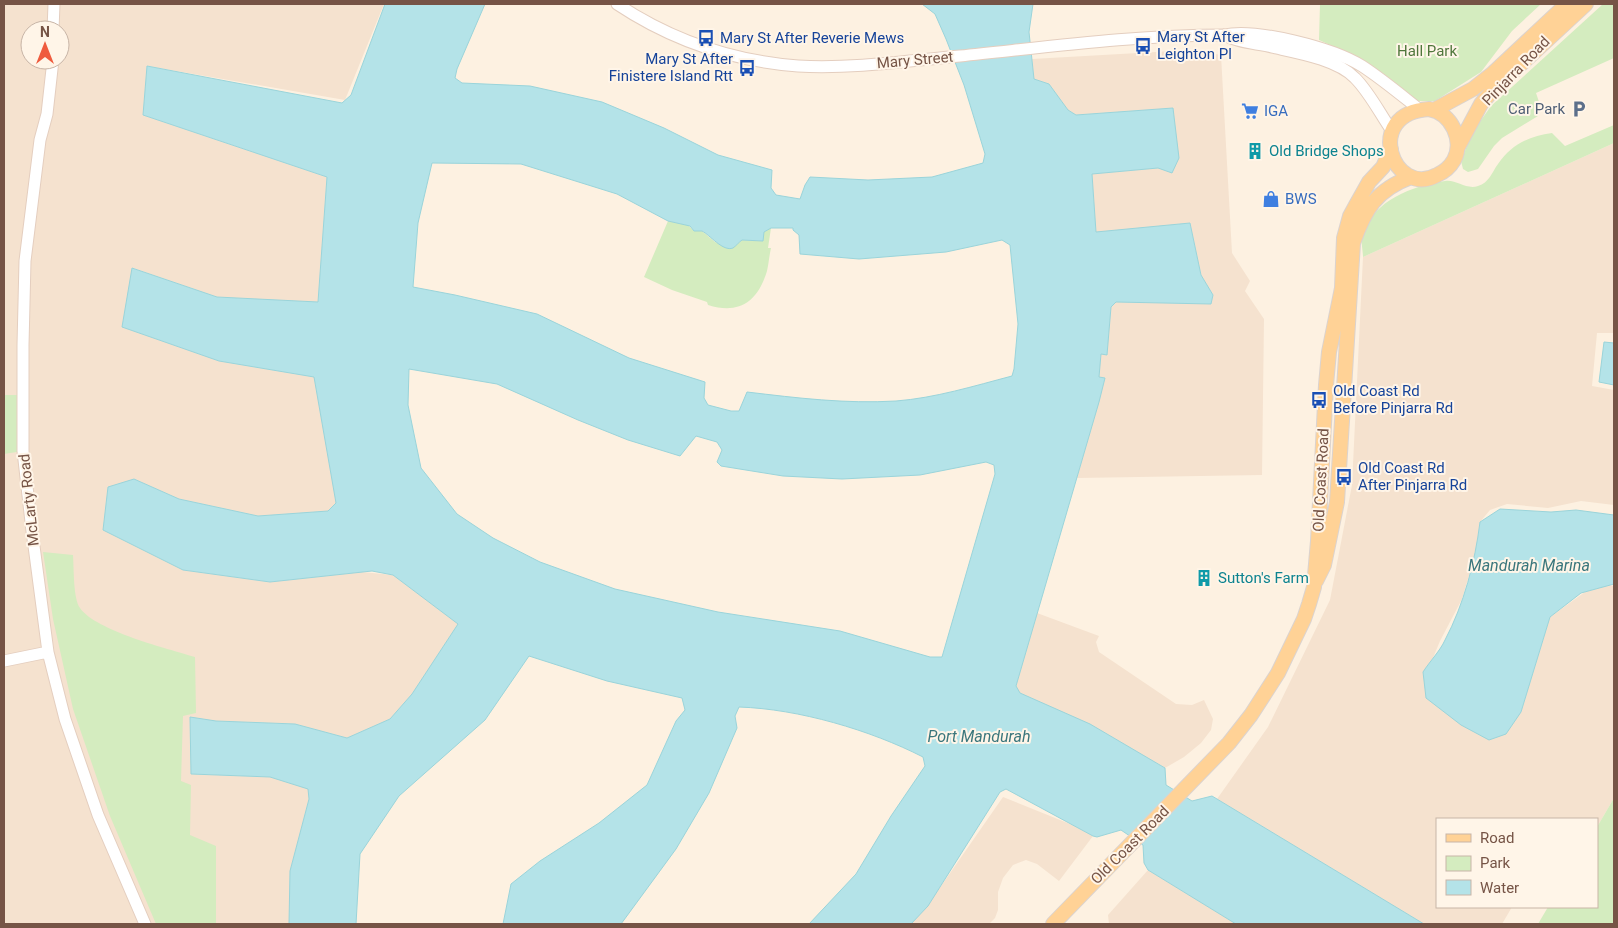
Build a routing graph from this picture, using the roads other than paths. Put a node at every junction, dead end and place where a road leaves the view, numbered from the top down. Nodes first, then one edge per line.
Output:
1 (54, 4) edge
2 (617, 4) edge
3 (1567, 4) edge
4 (1586, 4) edge
5 (53, 20) edge
6 (1224, 35) junction
7 (52, 70) edge
8 (1420, 110) junction
9 (1434, 110) junction
10 (1392, 132) junction
11 (1458, 147) junction
12 (1391, 149) junction
13 (1411, 177) junction
14 (1314, 587) junction
15 (48, 652) junction
16 (4, 661) edge
17 (145, 924) edge
18 (1053, 924) edge

1 - 5 street
2 - 6 street, Mary Street
3 - 9 main road, Pinjarra Road
4 - 11 main road, Pinjarra Road
6 - 8 street, Mary Street
6 - 10 street, Mary Street
7 - 15 street, McLarty Road
8 - 9 main road
8 - 10 main road
9 - 11 main road
10 - 12 main road
11 - 13 main road
12 - 13 main road
12 - 14 main road, Old Coast Road
13 - 14 main road, Old Coast Road
14 - 18 main road, Old Coast Road
15 - 16 street
15 - 17 street, McLarty Road

